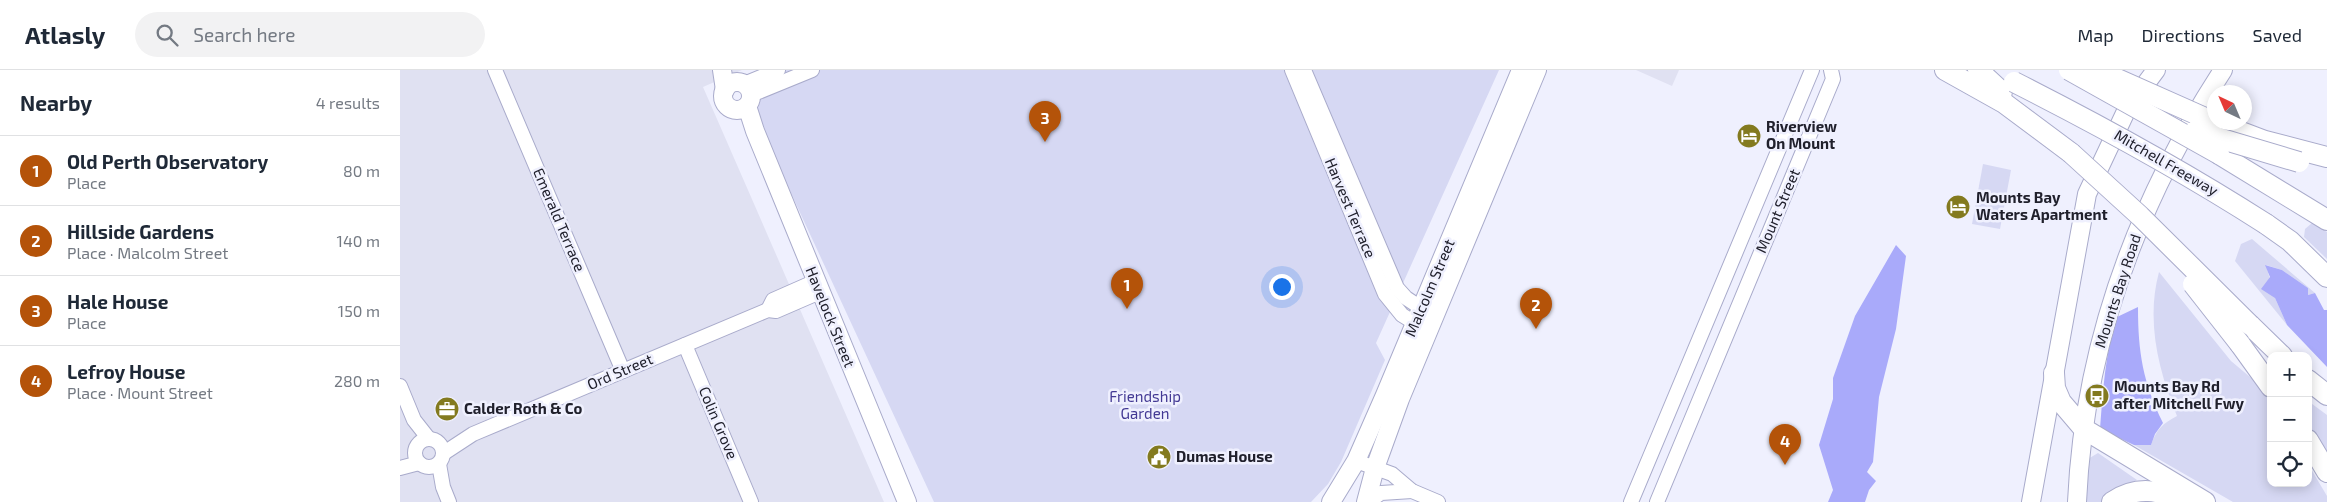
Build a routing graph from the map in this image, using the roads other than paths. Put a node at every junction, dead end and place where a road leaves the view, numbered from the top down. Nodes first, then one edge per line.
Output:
1 (496, 70) edge
2 (778, 70) edge
3 (812, 70) edge
4 (1292, 70) edge
5 (1304, 70) edge
6 (1521, 70) edge
7 (1538, 70) edge
8 (1812, 70) edge
9 (1831, 70) edge
10 (1945, 70) edge
11 (1978, 70) edge
12 (1990, 70) edge
13 (2069, 70) edge
14 (2097, 70) edge
15 (2156, 70) edge
16 (2224, 70) edge
17 (735, 88) edge
18 (2008, 94) junction
19 (2207, 118) edge
20 (2164, 122) junction
21 (2236, 130) edge
22 (2301, 157) junction
23 (2327, 157) edge
24 (2327, 169) edge
25 (2140, 216) junction
26 (2327, 220) edge
27 (2327, 277) edge
28 (818, 287) junction
29 (1721, 287) junction
30 (1743, 296) junction
31 (1424, 320) junction
32 (685, 345) junction
33 (2278, 352) edge
34 (623, 371) junction
35 (2054, 373) junction
36 (2267, 381) edge
37 (2312, 383) edge
38 (400, 386) edge
39 (2327, 395) edge
40 (1668, 415) junction
41 (1690, 424) junction
42 (2084, 429) junction
43 (473, 434) junction
44 (2309, 442) edge
45 (423, 451) junction
46 (441, 459) junction
47 (1356, 461) junction
48 (400, 462) edge
49 (400, 468) edge
50 (1375, 468) junction
51 (2327, 472) edge
52 (443, 487) junction
53 (1412, 491) junction
54 (449, 502) edge
55 (751, 502) edge
56 (908, 502) edge
57 (1331, 502) edge
58 (1367, 502) edge
59 (1438, 502) edge
60 (1631, 502) edge
61 (1656, 502) edge
62 (2031, 502) edge
63 (2077, 502) edge
64 (2112, 502) edge
65 (2186, 502) edge
66 (2206, 502) edge

1 - 34 street, Emerald Terrace
2 - 17 street
3 - 17 street
4 - 31 street, Harvest Terrace
5 - 31 street, Harvest Terrace
6 - 31 main road, Malcolm Street
7 - 31 main road, Malcolm Street
8 - 29 street, Mount Street
9 - 30 street, Mount Street
10 - 18 highway
11 - 18 highway
12 - 18 highway, Mitchell Freeway
13 - 20 highway, bridge
14 - 19 highway, bridge
15 - 35 main road
16 - 42 main road, Mounts Bay Road
17 - 28 main road, Havelock Street
18 - 25 highway, bridge
18 - 27 highway, Mitchell Freeway, bridge
20 - 22 highway, bridge
20 - 26 highway, bridge
21 - 22 highway
22 - 23 highway
22 - 24 highway
25 - 33 highway, bridge
25 - 36 highway, bridge
28 - 32 street, Ord Street
28 - 56 main road, Havelock Street
29 - 30 street
29 - 40 street, Mount Street
30 - 41 street, Mount Street
31 - 47 main road, Malcolm Street
31 - 50 main road, Malcolm Street
32 - 34 street, Ord Street
32 - 55 street, Colin Grove
34 - 43 street, Ord Street
35 - 42 highway
35 - 62 main road
37 - 39 highway
38 - 45 street
40 - 41 street
40 - 60 street, Mount Street
41 - 61 street, Mount Street
42 - 63 main road, Mounts Bay Road
42 - 66 highway
43 - 45 street, Ord Street
43 - 46 street, Ord Street
44 - 51 highway
45 - 46 street
45 - 46 street
45 - 48 street, Ord Street
45 - 49 street, Ord Street
45 - 52 street
46 - 52 street
47 - 50 street
47 - 57 main road, Malcolm Street
50 - 53 street
50 - 58 main road, Malcolm Street
52 - 54 street
53 - 58 street
53 - 59 street
64 - 65 highway

